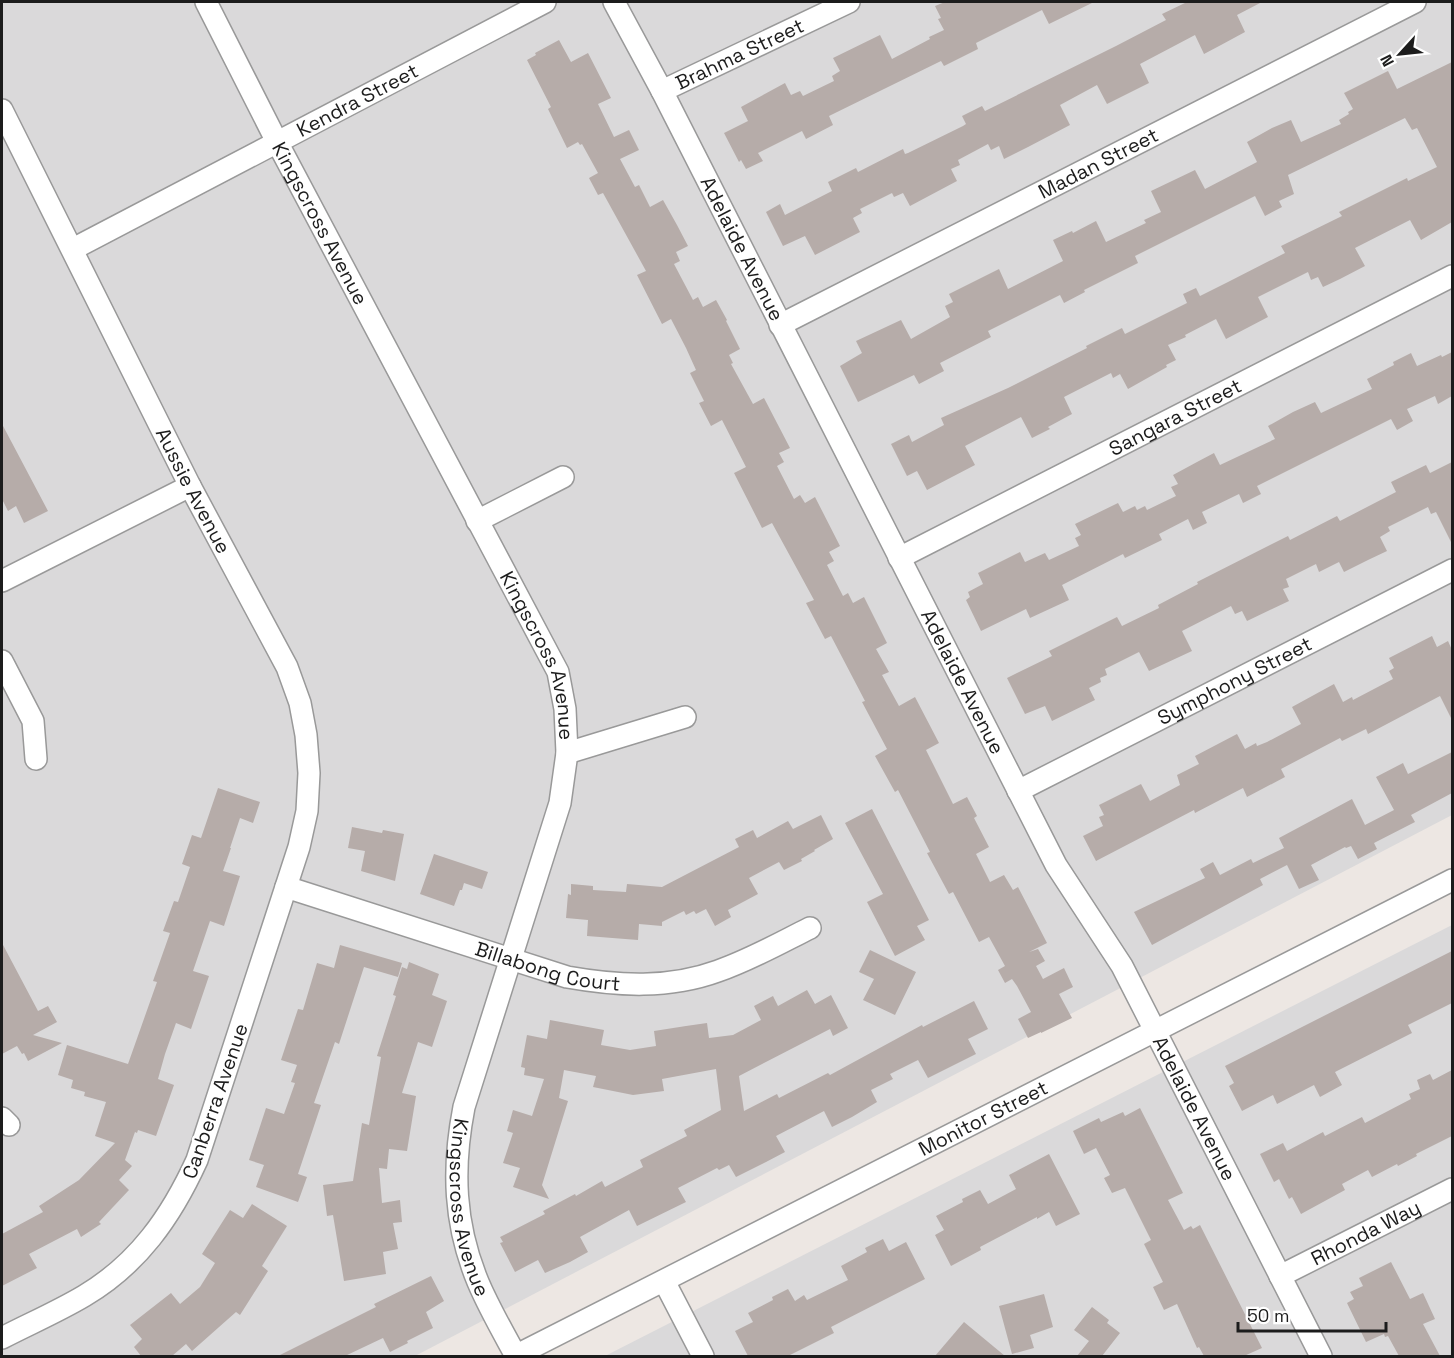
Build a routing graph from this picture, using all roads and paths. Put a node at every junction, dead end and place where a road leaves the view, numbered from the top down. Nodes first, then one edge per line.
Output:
1 (206, 2) edge
2 (545, 2) edge
3 (614, 2) edge
4 (849, 2) edge
5 (1415, 2) edge
6 (662, 91) junction
7 (2, 110) edge
8 (277, 142) junction
9 (73, 249) junction
10 (1452, 276) edge
11 (780, 325) junction
12 (562, 477) dead end
13 (190, 486) junction
14 (477, 521) junction
15 (899, 558) junction
16 (1452, 570) edge
17 (2, 581) edge
18 (2, 661) edge
19 (685, 717) dead end
20 (567, 753) junction
21 (36, 759) dead end
22 (1018, 791) junction
23 (1452, 880) edge
24 (286, 887) junction
25 (810, 928) dead end
26 (511, 959) junction
27 (1155, 1031) junction
28 (1452, 1189) edge
29 (1280, 1276) junction
30 (664, 1281) junction
31 (2, 1338) edge
32 (515, 1356) edge
33 (703, 1356) edge
34 (1321, 1356) edge

1 - 8 street, Kingscross Avenue
2 - 8 street, Kendra Street
3 - 6 street, Adelaide Avenue
4 - 6 street, Brahma Street
5 - 11 street, Madan Street
6 - 11 street, Adelaide Avenue
7 - 9 street, Aussie Avenue
8 - 9 street, Kendra Street
8 - 14 street, Kingscross Avenue
9 - 13 street, Aussie Avenue
10 - 15 street, Sangara Street
11 - 15 street, Adelaide Avenue
12 - 14 street
13 - 17 street
13 - 24 street, Aussie Avenue
14 - 20 street, Kingscross Avenue
15 - 22 street, Adelaide Avenue
16 - 22 street, Symphony Street
18 - 21 street
19 - 20 street
20 - 26 street, Kingscross Avenue
22 - 27 street, Adelaide Avenue
23 - 27 street, Monitor Street
24 - 26 street, Billabong Court
24 - 31 street, Canberra Avenue
25 - 26 street, Billabong Court
26 - 32 street, Kingscross Avenue
27 - 29 street, Adelaide Avenue
27 - 30 street, Monitor Street
28 - 29 street, Rhonda Way
29 - 34 street, Adelaide Avenue
30 - 32 street, Monitor Street
30 - 33 street

